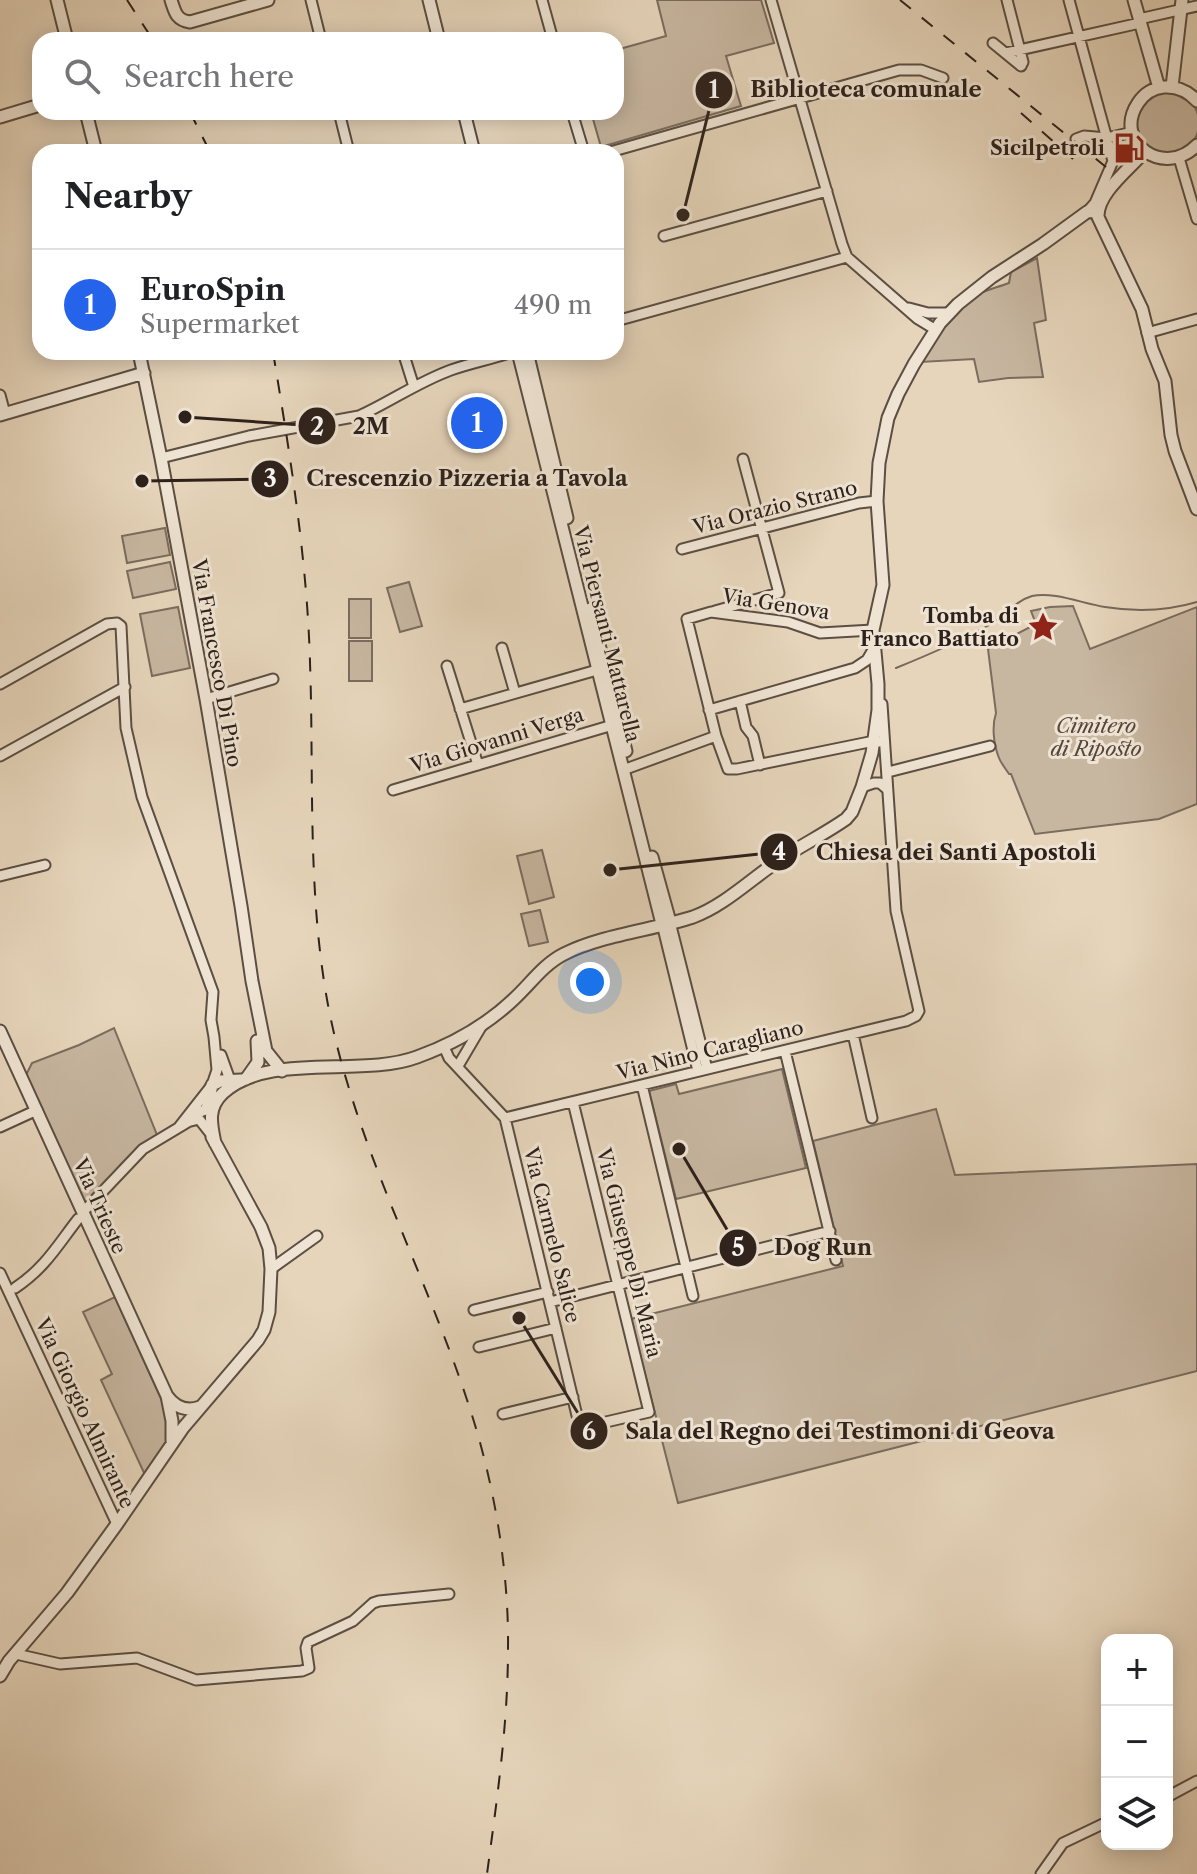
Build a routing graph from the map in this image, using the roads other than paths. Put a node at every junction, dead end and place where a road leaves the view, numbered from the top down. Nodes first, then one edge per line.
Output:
1 (57, 0) edge
2 (171, 0) edge
3 (268, 0) edge
4 (312, 0) edge
5 (429, 0) edge
6 (436, 0) edge
7 (542, 0) edge
8 (771, 0) edge
9 (1007, 0) edge
10 (1069, 0) edge
11 (1134, 0) edge
12 (1167, 0) edge
13 (1197, 6) edge
14 (1178, 7) edge
15 (1140, 21) junction
16 (65, 32) edge
17 (319, 32) edge
18 (437, 32) edge
19 (444, 32) edge
20 (551, 32) edge
21 (1079, 36) junction
22 (993, 43) dead end
23 (1020, 49) junction
24 (1006, 53) junction
25 (943, 78) dead end
26 (1173, 82) junction
27 (1157, 83) junction
28 (800, 96) junction
29 (1197, 101) edge
30 (32, 108) edge
31 (0, 117) edge
32 (88, 120) edge
33 (341, 120) edge
34 (460, 120) edge
35 (466, 120) edge
36 (574, 120) edge
37 (1128, 133) junction
38 (1107, 138) junction
39 (1076, 139) dead end
40 (94, 144) edge
41 (347, 144) edge
42 (466, 144) edge
43 (472, 144) edge
44 (582, 144) edge
45 (1197, 145) edge
46 (624, 148) edge
47 (1142, 155) junction
48 (1113, 161) junction
49 (1181, 162) junction
50 (1129, 169) junction
51 (827, 191) junction
52 (1094, 211) junction
53 (1197, 219) edge
54 (664, 236) dead end
55 (847, 257) junction
56 (905, 307) junction
57 (949, 313) junction
58 (624, 319) edge
59 (1197, 319) edge
60 (936, 330) junction
61 (1147, 333) junction
62 (141, 360) edge
63 (406, 360) edge
64 (487, 360) edge
65 (517, 360) edge
66 (529, 360) edge
67 (144, 373) junction
68 (414, 387) junction
69 (0, 395) edge
70 (3, 415) edge
71 (161, 458) junction
72 (743, 459) dead end
73 (877, 501) junction
74 (1197, 509) edge
75 (762, 528) junction
76 (682, 549) dead end
77 (711, 612) junction
78 (873, 630) junction
79 (874, 647) junction
80 (502, 648) dead end
81 (447, 666) dead end
82 (597, 670) junction
83 (273, 679) dead end
84 (0, 684) edge
85 (610, 685) junction
86 (125, 687) junction
87 (515, 693) junction
88 (206, 699) junction
89 (740, 701) junction
90 (460, 709) junction
91 (709, 710) junction
92 (616, 724) junction
93 (716, 736) junction
94 (880, 742) junction
95 (990, 746) dead end
96 (0, 756) edge
97 (478, 765) junction
98 (760, 765) junction
99 (626, 769) junction
100 (888, 772) junction
101 (862, 787) junction
102 (887, 789) junction
103 (393, 790) dead end
104 (45, 865) dead end
105 (0, 876) edge
106 (666, 923) junction
107 (481, 1026) junction
108 (0, 1031) edge
109 (853, 1034) junction
110 (214, 1037) junction
111 (448, 1044) junction
112 (785, 1051) junction
113 (263, 1056) junction
114 (419, 1057) junction
115 (457, 1063) junction
116 (703, 1070) junction
117 (282, 1071) junction
118 (266, 1074) junction
119 (236, 1082) junction
120 (212, 1085) junction
121 (642, 1085) junction
122 (573, 1102) junction
123 (209, 1108) junction
124 (37, 1110) junction
125 (505, 1118) junction
126 (872, 1118) dead end
127 (184, 1124) junction
128 (0, 1127) edge
129 (213, 1138) junction
130 (87, 1208) dead end
131 (78, 1219) dead end
132 (830, 1231) junction
133 (317, 1236) dead end
134 (836, 1260) dead end
135 (686, 1267) junction
136 (271, 1269) junction
137 (0, 1273) edge
138 (619, 1285) junction
139 (15, 1288) dead end
140 (693, 1296) dead end
141 (549, 1297) junction
142 (474, 1310) dead end
143 (556, 1328) junction
144 (479, 1347) dead end
145 (573, 1397) junction
146 (202, 1406) junction
147 (174, 1408) junction
148 (503, 1414) dead end
149 (186, 1425) junction
150 (580, 1428) joint
151 (170, 1448) junction
152 (117, 1524) junction
153 (449, 1594) dead end
154 (8, 1658) edge
155 (0, 1676) edge
156 (1197, 1781) edge
157 (1173, 1794) edge
158 (1101, 1825) edge
159 (1041, 1874) edge

1 - 16 street
2 - 3 street
4 - 17 street
5 - 18 street
6 - 19 street
7 - 20 street
8 - 28 street
9 - 23 street
10 - 21 street
11 - 15 street
12 - 14 street
13 - 14 street
14 - 15 street
14 - 26 street
15 - 21 street
15 - 27 street
21 - 23 street
21 - 38 street
22 - 24 street
23 - 24 street
23 - 24 street
25 - 28 street
26 - 27 street
26 - 29 street
27 - 37 street
28 - 46 street
28 - 51 street
30 - 31 street
32 - 40 street
33 - 41 street
34 - 42 street
35 - 43 street
36 - 44 street
37 - 38 street
37 - 47 street
38 - 39 street
38 - 48 street
45 - 49 street
47 - 49 street
47 - 50 street
48 - 50 street
48 - 52 street
49 - 53 street
50 - 52 street
51 - 54 street
51 - 55 street
52 - 57 street
52 - 61 street
55 - 56 street
55 - 58 street
56 - 57 street
56 - 60 street
57 - 60 street
59 - 61 street
60 - 73 street
61 - 74 street
62 - 67 street, Via Francesco Di Pino
63 - 68 street
64 - 68 street
65 - 82 street, Via Piersanti Mattarella
66 - 85 street, Via Piersanti Mattarella
67 - 70 street
67 - 71 street, Via Francesco Di Pino
68 - 71 street
69 - 70 street
71 - 88 street, Via Francesco Di Pino
72 - 75 street
73 - 75 street, Via Orazio Strano
73 - 78 street
75 - 76 street, Via Orazio Strano
75 - 77 street
77 - 78 street, Via Genova
77 - 91 street, Via Genova
78 - 79 street
79 - 89 street
79 - 94 street
80 - 87 street
81 - 90 street
82 - 85 street
82 - 87 street
82 - 92 street, Via Piersanti Mattarella
83 - 88 street
84 - 86 street
85 - 92 street, Via Piersanti Mattarella
86 - 96 street
86 - 110 street
87 - 90 street
88 - 113 street, Via Francesco Di Pino
89 - 91 street
89 - 98 street
90 - 97 street
91 - 93 street, Via Genova
92 - 97 street, Via Giovanni Verga
92 - 99 street, Via Piersanti Mattarella
93 - 98 street, Via Genova
93 - 99 street
94 - 98 street
94 - 100 street
94 - 101 street
95 - 100 street
97 - 103 street, Via Giovanni Verga
99 - 106 street, Via Piersanti Mattarella
100 - 102 street
101 - 102 street
101 - 106 street
102 - 109 street, Via Nino Caragliano
104 - 105 street
106 - 107 street
106 - 116 street
107 - 111 street
107 - 115 street
108 - 124 street, Via Trieste
109 - 112 street, Via Nino Caragliano
109 - 126 street
110 - 119 street
110 - 120 street
111 - 114 street
111 - 115 street
112 - 116 street, Via Nino Caragliano
112 - 132 street
113 - 117 street
113 - 118 street, Via Francesco Di Pino
113 - 119 street
114 - 115 street
114 - 117 street
115 - 125 street, Via Carmelo Salice
116 - 121 street, Via Nino Caragliano
117 - 118 street
118 - 119 street
119 - 120 street
119 - 123 street
120 - 123 street
120 - 127 street
121 - 122 street, Via Nino Caragliano
121 - 135 street
122 - 125 street, Via Nino Caragliano
122 - 138 street, Via Giuseppe Di Maria
123 - 127 street
123 - 129 street
124 - 128 street
124 - 147 street, Via Trieste
125 - 141 street, Via Carmelo Salice
127 - 129 street
127 - 130 street
129 - 136 street
131 - 139 street
132 - 134 street
132 - 135 street
133 - 136 street
135 - 138 street
135 - 140 street
136 - 146 street
137 - 152 street, Via Giorgio Almirante
138 - 141 street
138 - 150 street, Via Giuseppe Di Maria
141 - 142 street
141 - 143 street, Via Carmelo Salice
143 - 144 street
143 - 145 street, Via Carmelo Salice
145 - 148 street
145 - 150 street, Via Carmelo Salice
146 - 147 street
146 - 149 street
147 - 149 street
147 - 151 street
149 - 151 street
151 - 152 street
152 - 154 street
153 - 154 street
154 - 155 street
156 - 157 street
158 - 159 street

